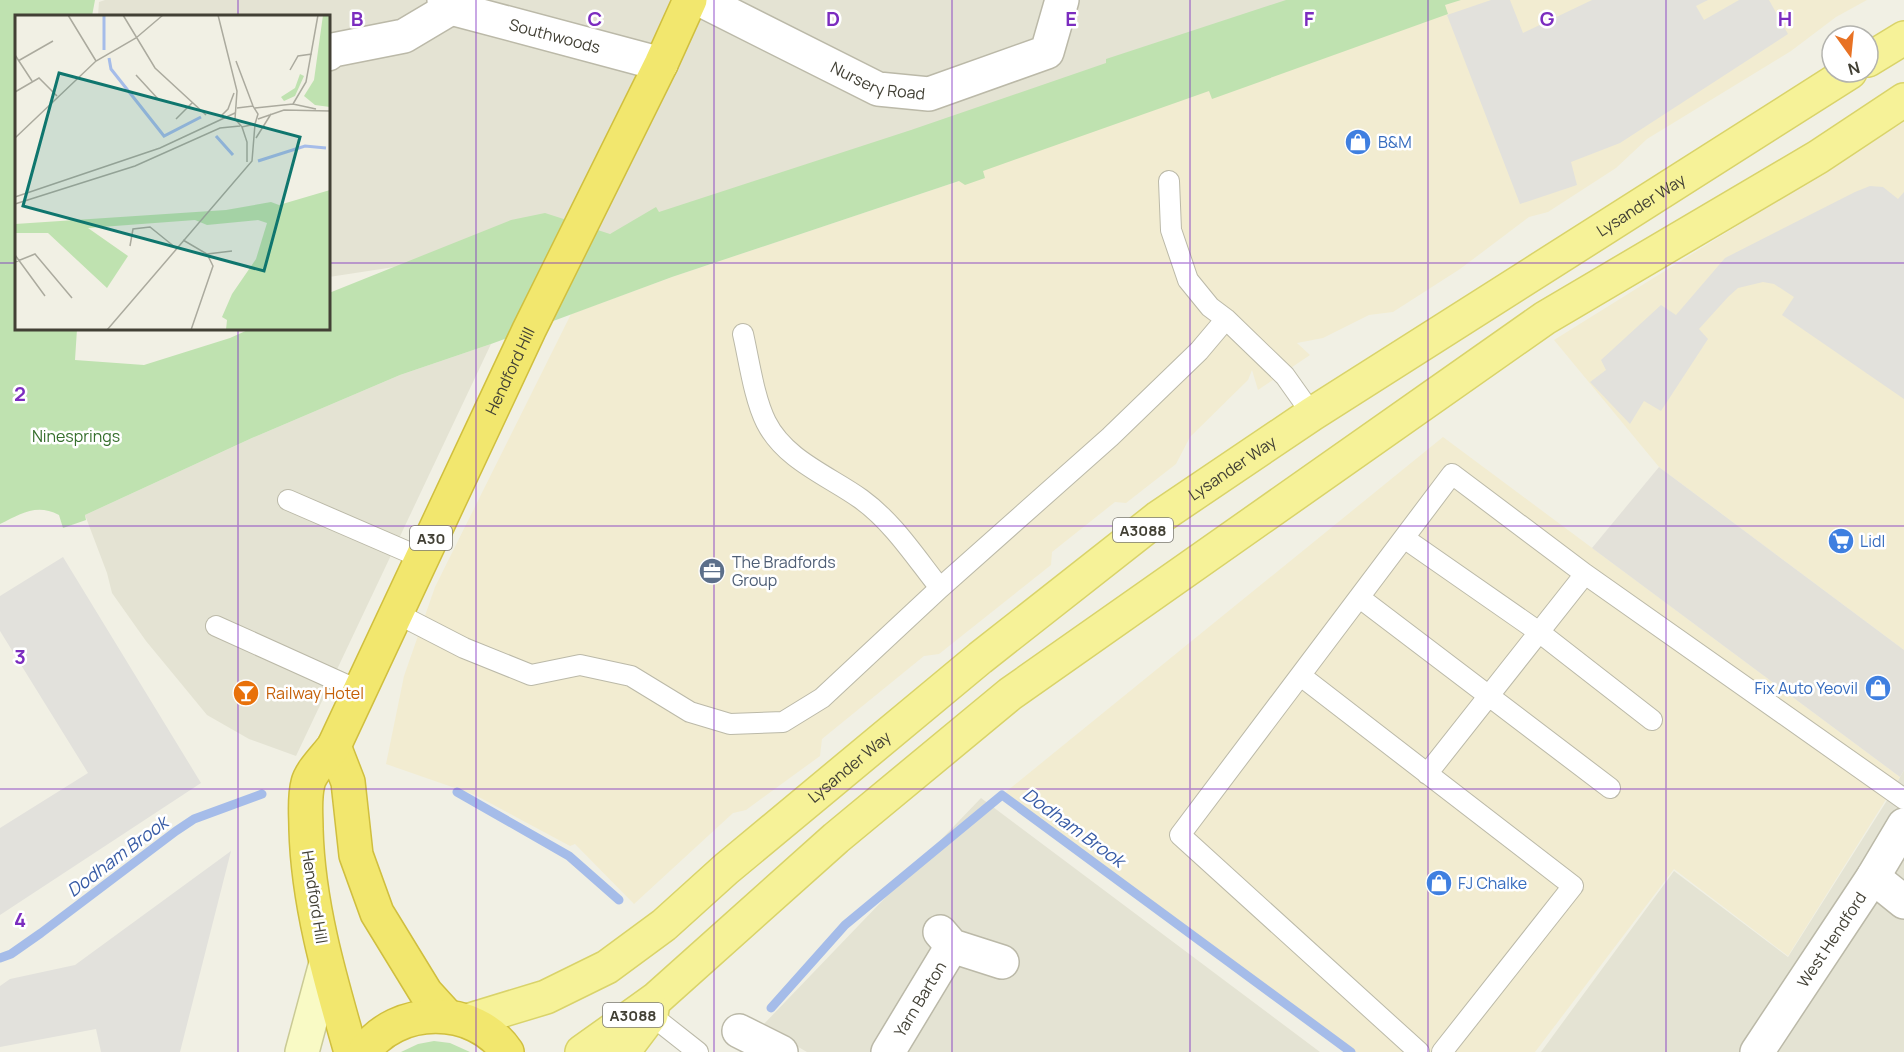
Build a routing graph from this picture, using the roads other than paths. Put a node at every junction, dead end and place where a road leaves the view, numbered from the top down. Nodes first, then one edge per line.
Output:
1 (690, 0) edge
2 (700, 0) edge
3 (1062, 0) edge
4 (447, 4) edge
5 (1904, 38) edge
6 (330, 52) edge
7 (1880, 53) edge
8 (661, 64) junction
9 (1831, 84) edge
10 (1904, 100) edge
11 (1169, 181) dead end
12 (1226, 319) junction
13 (743, 334) dead end
14 (1312, 414) junction
15 (288, 500) dead end
16 (1404, 538) junction
17 (422, 558) junction
18 (1585, 574) junction
19 (940, 588) junction
20 (1360, 598) junction
21 (396, 613) junction
22 (216, 626) dead end
23 (1539, 632) junction
24 (1301, 676) junction
25 (360, 691) junction
26 (1489, 696) junction
27 (1652, 720) dead end
28 (334, 746) junction
29 (1427, 774) junction
30 (1610, 788) dead end
31 (1904, 799) edge
32 (1904, 825) edge
33 (1873, 878) junction
34 (1904, 902) edge
35 (1002, 962) dead end
36 (326, 963) junction
37 (653, 1007) junction
38 (457, 1019) junction
39 (740, 1031) dead end
40 (302, 1052) edge
41 (351, 1052) edge
42 (364, 1052) edge
43 (507, 1052) edge
44 (582, 1052) edge
45 (623, 1052) edge
46 (698, 1052) edge
47 (781, 1052) edge
48 (888, 1052) edge
49 (1419, 1052) edge
50 (1442, 1052) edge
51 (1757, 1052) edge

1 - 8 highway, Hendford Hill / A30
2 - 3 street, Nursery Road
4 - 6 street, Southwoods
4 - 8 street, Southwoods
5 - 7 main road
8 - 17 highway, Hendford Hill / A30
9 - 14 main road, Lysander Way / A3088
10 - 37 main road, A3088
11 - 12 lane
12 - 14 lane
12 - 19 lane
13 - 19 lane
14 - 38 main road, Lysander Way / A3088
15 - 17 lane
16 - 18 lane
16 - 20 lane
16 - 23 lane
17 - 21 highway, Hendford Hill / A30
18 - 23 lane
18 - 31 lane
19 - 21 lane
20 - 24 lane
20 - 26 lane
21 - 25 highway, Hendford Hill / A30
22 - 25 lane
23 - 26 lane
23 - 27 lane
24 - 29 lane
24 - 49 lane
25 - 28 highway, Hendford Hill / A30
26 - 29 lane
26 - 30 lane
28 - 36 highway, Hendford Hill / A30
28 - 38 highway
29 - 50 lane
32 - 33 street, West Hendford
33 - 34 street
33 - 51 street, West Hendford
35 - 48 street, Yarn Barton
36 - 40 street
36 - 41 highway, Hendford Hill / A30
37 - 44 main road, A3088
37 - 45 main road
37 - 46 lane
38 - 42 highway
38 - 43 highway
39 - 47 street

